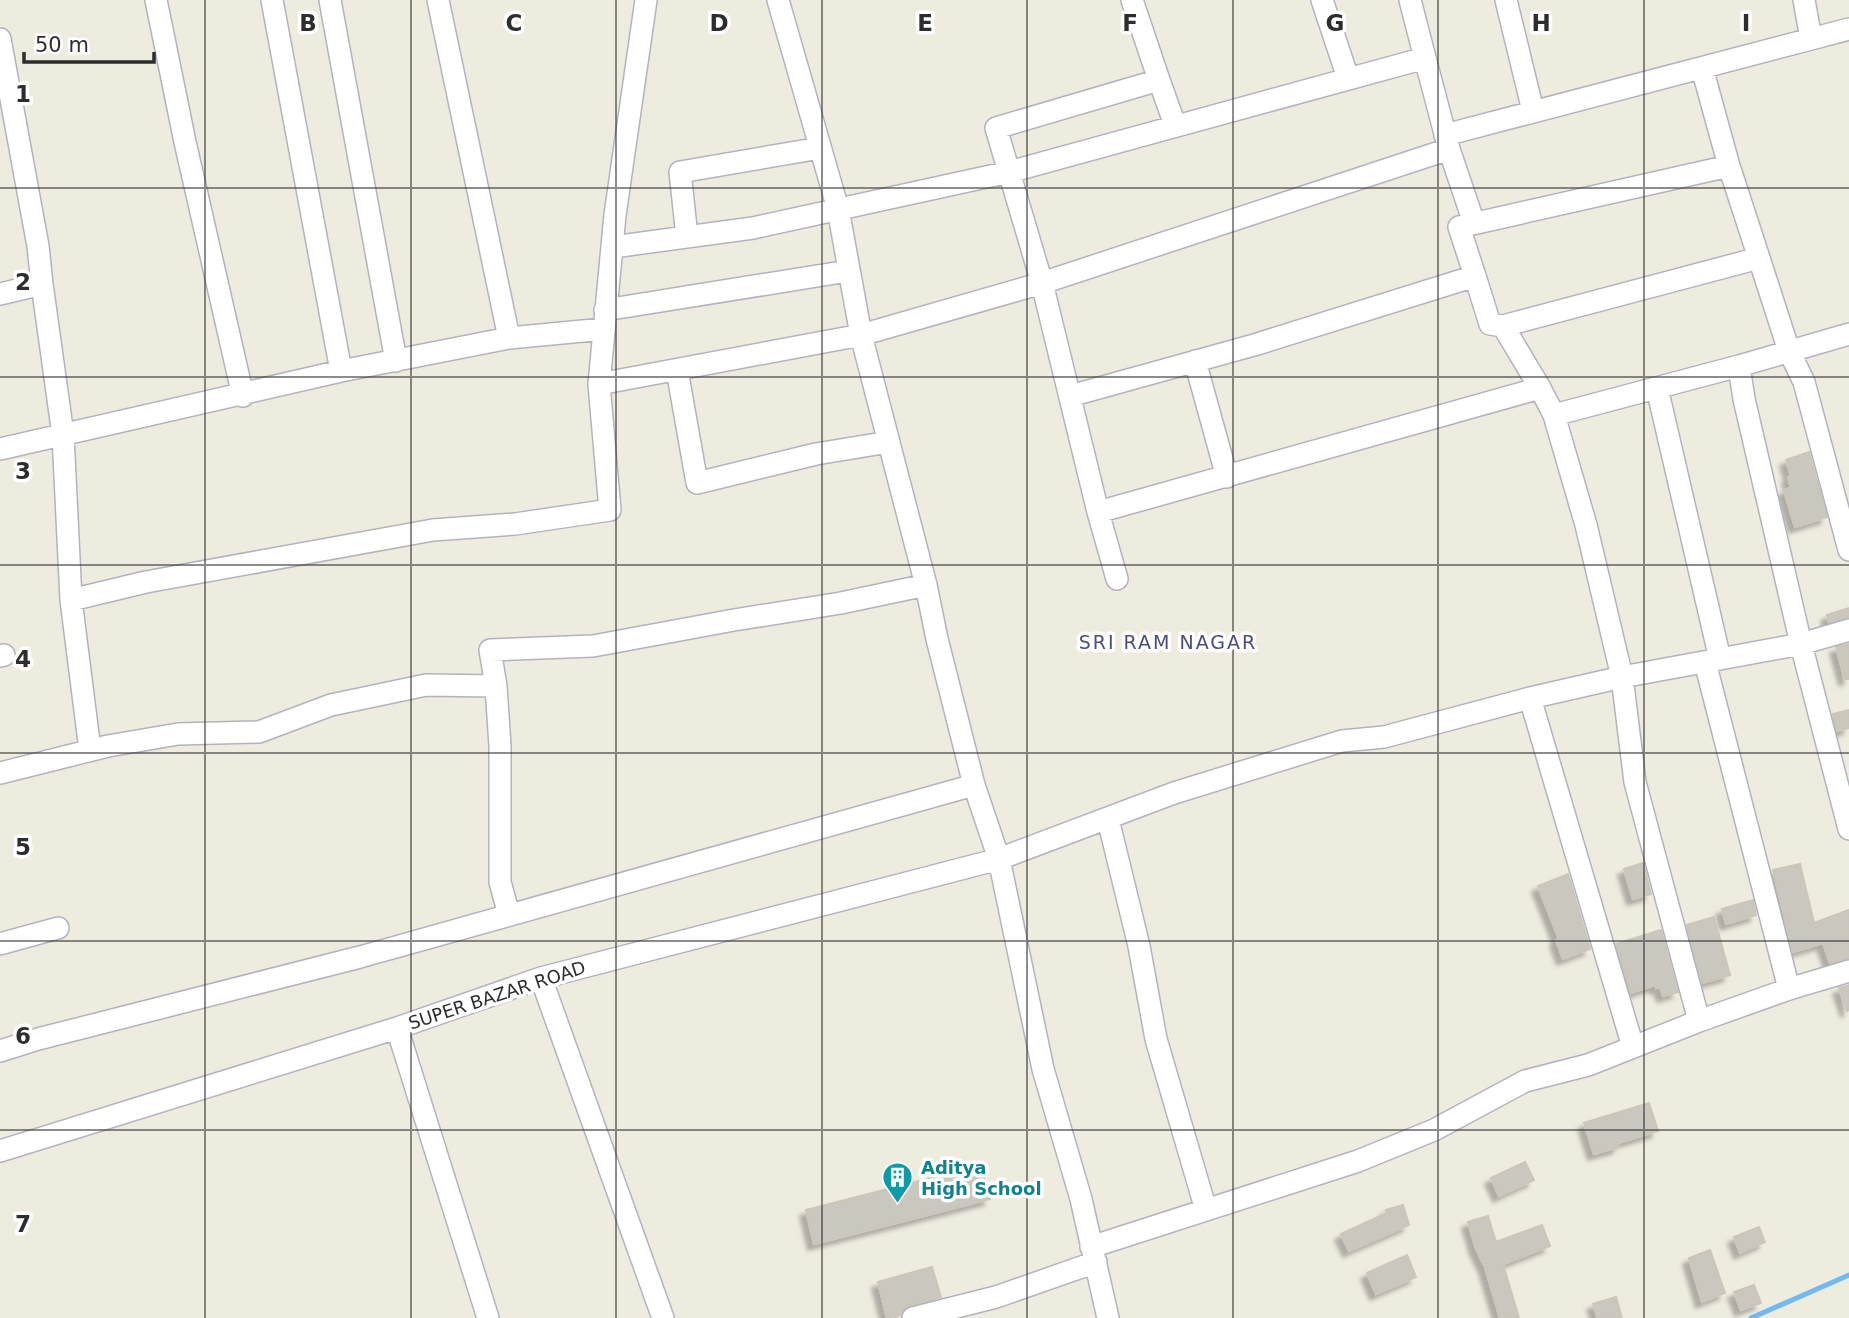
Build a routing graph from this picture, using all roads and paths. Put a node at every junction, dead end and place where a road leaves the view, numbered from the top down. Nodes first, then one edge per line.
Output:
1 (156, 0) edge
2 (272, 0) edge
3 (330, 0) edge
4 (438, 0) edge
5 (646, 0) edge
6 (778, 0) edge
7 (1132, 0) edge
8 (1322, 0) edge
9 (1410, 0) edge
10 (1506, 0) edge
11 (1804, 0) edge
12 (1849, 29) edge
13 (0, 39) edge
14 (1811, 39) junction
15 (1425, 58) junction
16 (1702, 68) junction
17 (1348, 78) junction
18 (1159, 80) junction
19 (1533, 111) junction
20 (1175, 125) junction
21 (1447, 142) junction
22 (820, 148) junction
23 (1730, 166) junction
24 (1009, 172) junction
25 (838, 209) junction
26 (1474, 223) junction
27 (687, 237) junction
28 (613, 247) junction
29 (1759, 258) junction
30 (848, 271) junction
31 (1475, 276) junction
32 (1042, 283) junction
33 (42, 284) junction
34 (0, 294) edge
35 (605, 319) junction
36 (1503, 326) junction
37 (1849, 334) edge
38 (861, 335) junction
39 (509, 338) junction
40 (1789, 351) junction
41 (396, 360) junction
42 (1195, 361) junction
43 (1739, 366) junction
44 (677, 370) junction
45 (341, 372) junction
46 (599, 384) junction
47 (1540, 388) junction
48 (1657, 388) junction
49 (243, 396) junction
50 (1070, 396) junction
51 (1554, 415) junction
52 (63, 435) junction
53 (889, 442) junction
54 (0, 449) edge
55 (1227, 477) junction
56 (1098, 512) junction
57 (1849, 550) edge
58 (1117, 579) dead end
59 (926, 585) junction
60 (71, 600) junction
61 (1849, 631) edge
62 (1801, 644) junction
63 (1712, 661) junction
64 (1622, 677) junction
65 (496, 687) junction
66 (1530, 698) junction
67 (90, 750) junction
68 (0, 773) edge
69 (974, 785) junction
70 (1108, 819) junction
71 (1849, 829) edge
72 (999, 859) junction
73 (509, 915) junction
74 (58, 928) dead end
75 (0, 944) edge
76 (1849, 971) edge
77 (541, 978) junction
78 (1789, 989) junction
79 (1699, 1021) junction
80 (397, 1028) junction
81 (1633, 1047) junction
82 (0, 1051) edge
83 (0, 1151) edge
84 (1206, 1210) junction
85 (1094, 1254) junction
86 (488, 1318) edge
87 (663, 1318) edge
88 (913, 1318) edge
89 (1108, 1318) edge

1 - 49 street
2 - 45 street
3 - 41 street
4 - 39 street
5 - 28 street
6 - 22 street
7 - 18 street
8 - 17 street
9 - 15 street
10 - 19 street
11 - 14 street
12 - 14 street
13 - 33 street
14 - 16 street
15 - 17 street
15 - 21 street
16 - 19 street
16 - 23 street
17 - 20 street
18 - 20 street
18 - 24 street
19 - 21 street
20 - 24 street
21 - 26 street
21 - 32 street
22 - 25 street
22 - 27 street
23 - 26 street
23 - 29 street
24 - 25 street
24 - 32 street
25 - 27 street
25 - 30 street
26 - 31 street
27 - 28 street
28 - 35 street
29 - 36 street
29 - 40 street
30 - 35 street
30 - 38 street
31 - 36 street
31 - 42 street
32 - 38 street
32 - 50 street
33 - 34 street
33 - 52 street
35 - 39 street
35 - 46 street
36 - 47 street
37 - 40 street
38 - 44 street
38 - 53 street
39 - 41 street
40 - 43 street
40 - 57 street
41 - 45 street
42 - 50 street
42 - 55 street
43 - 48 street
43 - 62 street
44 - 46 street
44 - 53 street
45 - 49 street
46 - 60 street
47 - 51 street
47 - 55 street
48 - 51 street
48 - 63 street
49 - 52 street
50 - 56 street
51 - 64 street
52 - 54 street
52 - 60 street
53 - 59 street
55 - 56 street
56 - 58 street
59 - 65 street
59 - 69 street
60 - 67 street
61 - 62 street, SUPER BAZAR ROAD
62 - 63 street, SUPER BAZAR ROAD
62 - 71 street
63 - 64 street, SUPER BAZAR ROAD
63 - 78 street
64 - 66 street, SUPER BAZAR ROAD
64 - 79 street
65 - 67 street
65 - 73 street
66 - 70 street, SUPER BAZAR ROAD
66 - 81 street
67 - 68 street
69 - 72 street
69 - 73 street
70 - 72 street, SUPER BAZAR ROAD
70 - 84 street
72 - 77 street, SUPER BAZAR ROAD
72 - 85 street
73 - 82 street
74 - 75 street
76 - 78 street
77 - 80 street, SUPER BAZAR ROAD
77 - 87 street
78 - 79 street
79 - 81 street
80 - 83 street, SUPER BAZAR ROAD
80 - 86 street
81 - 84 street
84 - 85 street
85 - 88 street
85 - 89 street

